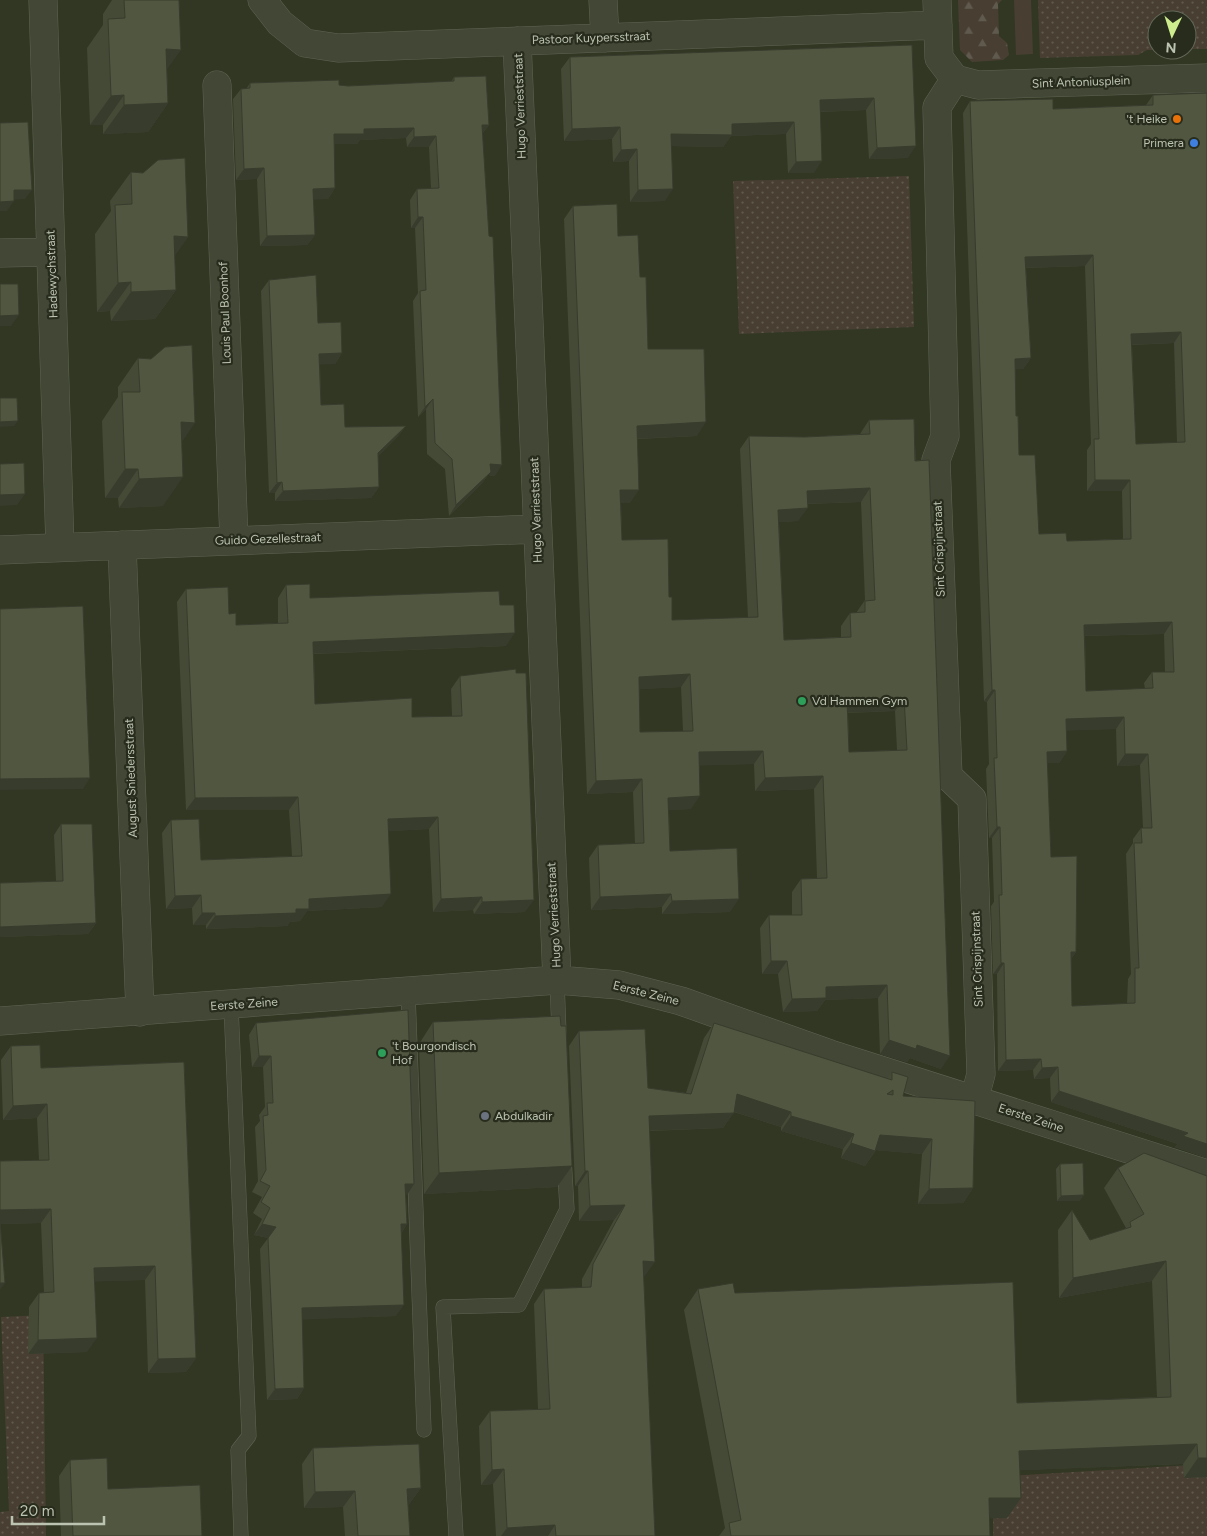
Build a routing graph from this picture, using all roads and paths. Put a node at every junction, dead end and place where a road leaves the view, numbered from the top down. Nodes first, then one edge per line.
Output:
1 (43, 0) edge
2 (262, 0) edge
3 (603, 0) edge
4 (938, 12) edge
5 (605, 38) junction
6 (517, 41) junction
7 (1207, 78) edge
8 (955, 79) junction
9 (217, 85) dead end
10 (51, 252) junction
11 (0, 253) edge
12 (537, 529) junction
13 (234, 541) junction
14 (122, 545) junction
15 (60, 547) junction
16 (0, 550) edge
17 (557, 980) junction
18 (408, 992) junction
19 (231, 1005) junction
20 (140, 1012) junction
21 (0, 1021) edge
22 (560, 1050) edge
23 (974, 1100) junction
24 (564, 1139) edge
25 (1207, 1174) edge
26 (424, 1430) dead end
27 (241, 1536) edge
28 (456, 1536) edge

1 - 10 street, Hadewychstraat
2 - 6 street, Pastoor Kuypersstraat
3 - 5 street
4 - 5 street, Pastoor Kuypersstraat
4 - 8 street
5 - 6 street, Pastoor Kuypersstraat
6 - 12 street, Hugo Verrieststraat
7 - 8 street, Sint Antoniusplein
8 - 23 street, Sint Crispijnstraat
9 - 13 street, Louis Paul Boonhof
10 - 11 street
10 - 15 street, Hadewychstraat
12 - 13 street, Guido Gezellestraat
12 - 17 street, Hugo Verrieststraat
13 - 14 street, Guido Gezellestraat
14 - 15 street, Guido Gezellestraat
14 - 20 street, August Sniedersstraat
15 - 16 street, Guido Gezellestraat
17 - 18 street, Eerste Zeine
17 - 22 lane
17 - 23 street, Eerste Zeine
18 - 19 street, Eerste Zeine
18 - 26 lane
19 - 20 street, Eerste Zeine
19 - 27 lane
20 - 21 street, Eerste Zeine
23 - 25 street, Eerste Zeine
24 - 28 lane

